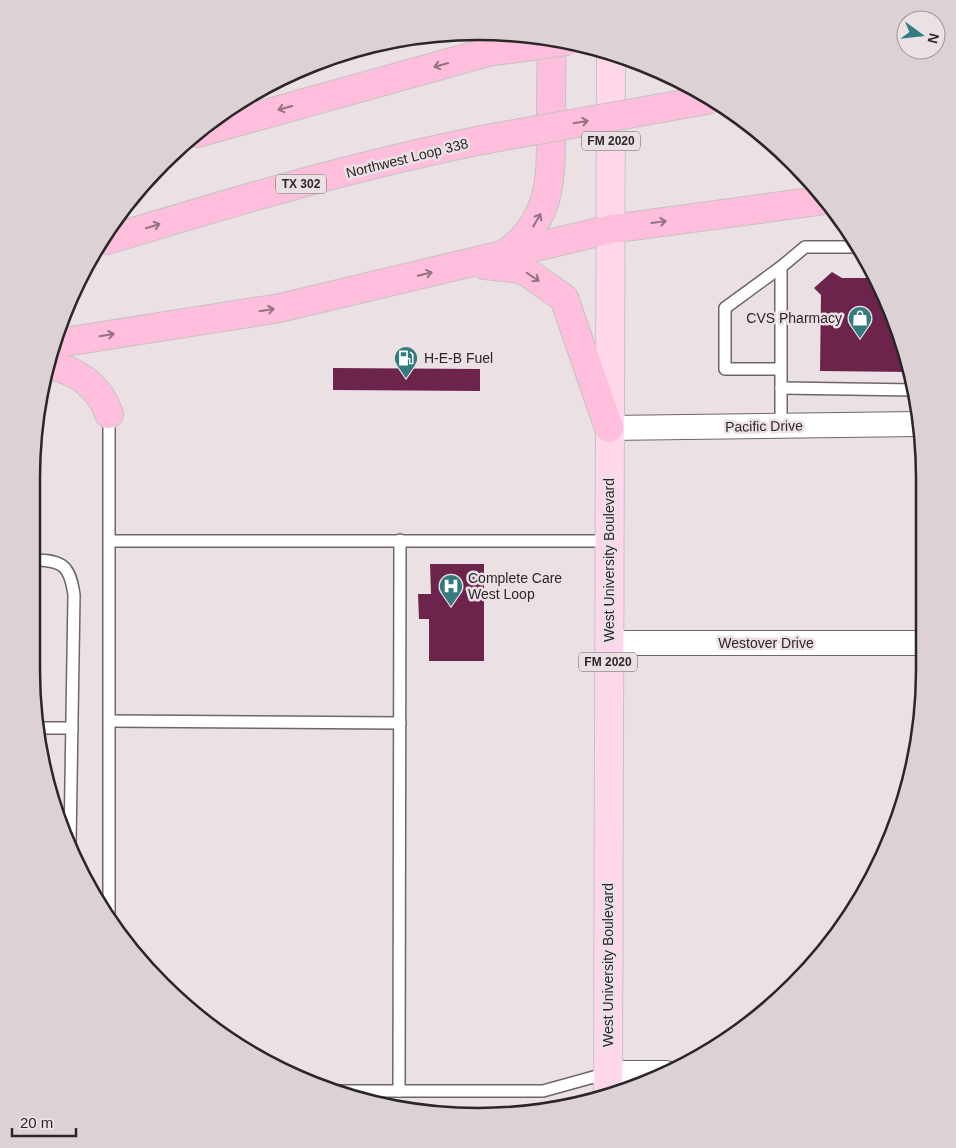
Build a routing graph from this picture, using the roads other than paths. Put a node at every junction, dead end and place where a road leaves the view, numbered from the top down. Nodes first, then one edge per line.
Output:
1 (540, 45) edge
2 (552, 46) edge
3 (611, 61) edge
4 (700, 101) edge
5 (213, 129) edge
6 (817, 201) edge
7 (610, 229) junction
8 (112, 239) edge
9 (850, 247) edge
10 (503, 255) junction
11 (469, 263) junction
12 (781, 267) junction
13 (61, 342) edge
14 (55, 367) edge
15 (780, 368) junction
16 (781, 388) junction
17 (907, 390) edge
18 (109, 414) joint
19 (912, 424) edge
20 (780, 426) junction
21 (609, 428) junction
22 (400, 540) junction
23 (110, 541) junction
24 (610, 541) junction
25 (40, 560) edge
26 (608, 643) junction
27 (916, 643) edge
28 (110, 721) junction
29 (400, 723) junction
30 (44, 728) edge
31 (72, 728) junction
32 (70, 830) edge
33 (109, 905) edge
34 (636, 1079) edge
35 (608, 1084) edge
36 (358, 1091) edge
37 (400, 1091) junction

1 -> 5 highway, bridge
10 -> 2 highway
3 - 7 main road, West University Boulevard / FM 2020
8 -> 4 highway, Northwest Loop 338 / TX 302, bridge
7 -> 6 highway
7 - 10 highway
7 - 21 main road, West University Boulevard / FM 2020
9 - 12 lane
10 - 11 highway
13 -> 11 highway
11 -> 21 highway
12 - 15 lane
12 - 15 lane
14 - 18 highway
15 - 16 lane
16 - 17 lane
16 - 20 lane
18 - 23 lane
19 - 20 street, Pacific Drive
20 - 21 street, Pacific Drive
21 - 24 main road, West University Boulevard / FM 2020
22 - 23 lane
22 - 24 lane
22 - 29 lane
23 - 28 lane
24 - 26 main road, West University Boulevard / FM 2020
25 - 31 lane
26 - 27 street, Westover Drive
26 - 35 main road, West University Boulevard / FM 2020
28 - 29 lane
28 - 33 lane
29 - 37 lane
30 - 31 lane
31 - 32 lane
34 - 35 street
35 - 37 lane
36 - 37 lane

